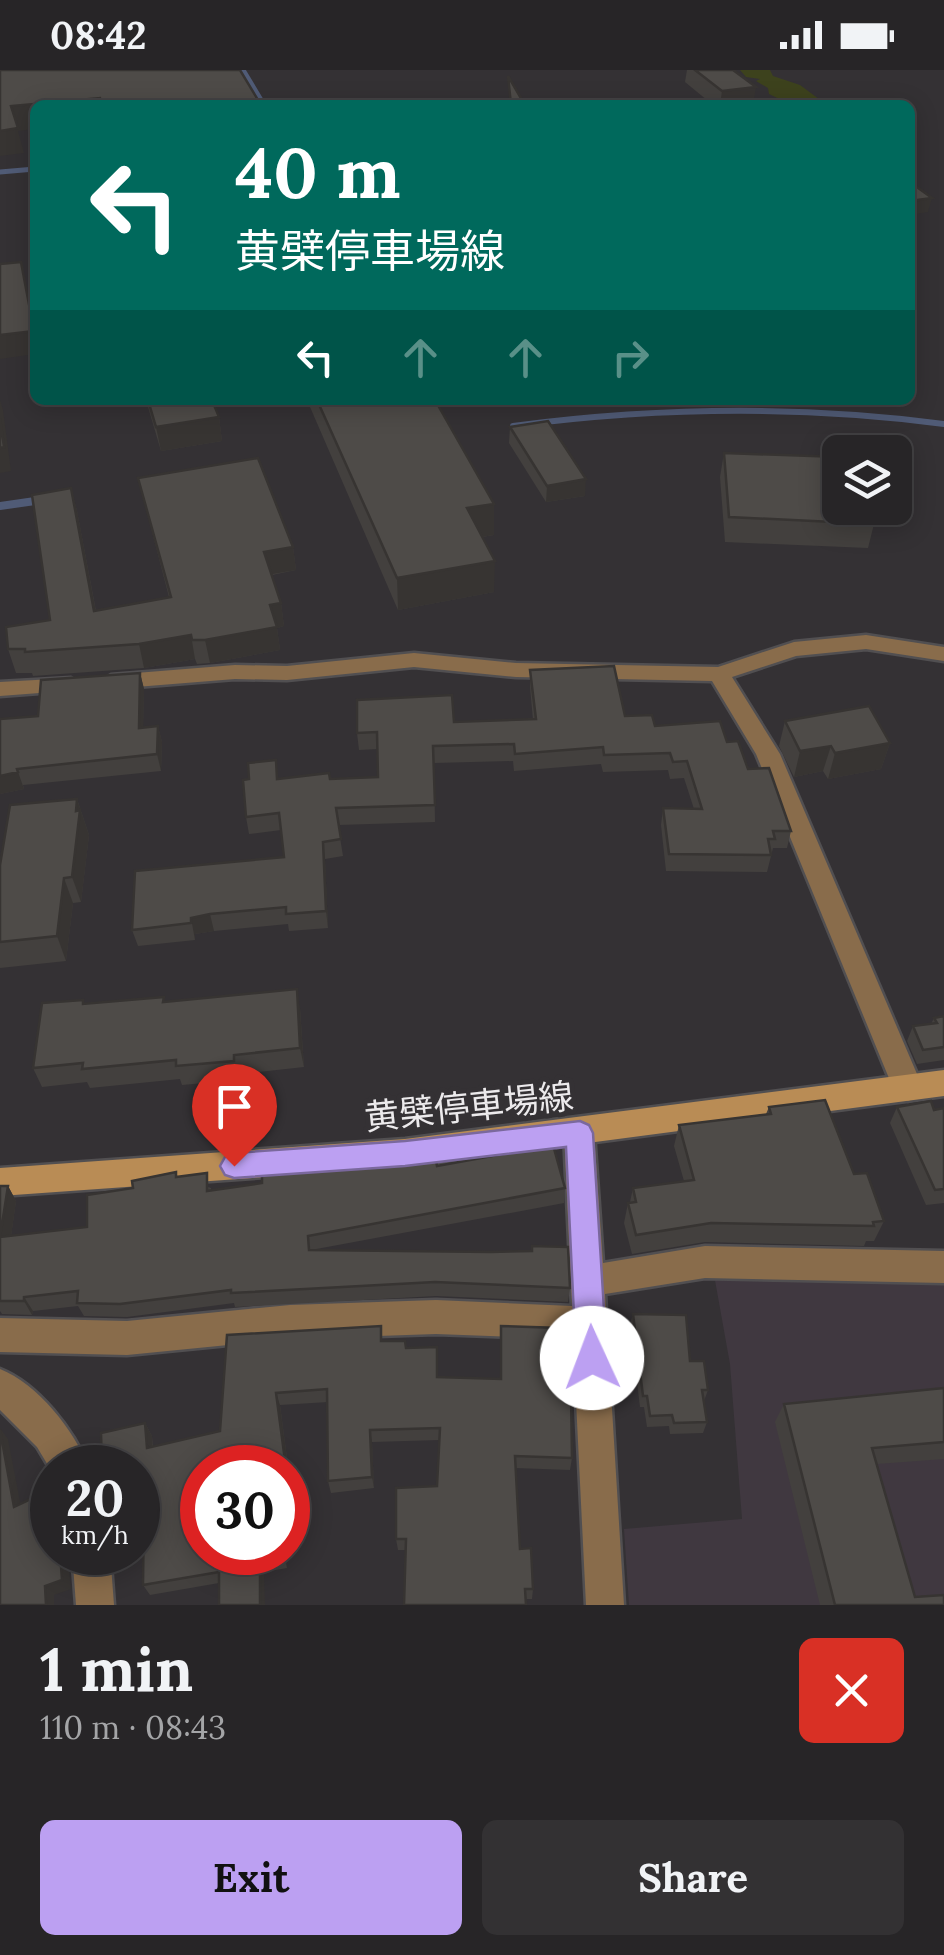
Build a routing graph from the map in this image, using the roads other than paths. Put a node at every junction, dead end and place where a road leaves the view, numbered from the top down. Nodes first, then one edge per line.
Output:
1 (944, 654) edge
2 (719, 674) junction
3 (0, 689) edge
4 (944, 1084) edge
5 (908, 1088) junction
6 (580, 1133) junction
7 (0, 1182) edge
8 (944, 1267) edge
9 (589, 1282) junction
10 (590, 1323) junction
11 (0, 1335) edge
12 (0, 1386) edge
13 (57, 1445) edge
14 (93, 1575) edge
15 (95, 1605) edge
16 (605, 1605) edge

1 - 2 street
2 - 3 street
2 - 5 street
4 - 5 main road, 黄檗停車場線
5 - 6 main road, 黄檗停車場線
6 - 7 main road, 黄檗停車場線
6 - 9 street
8 - 9 street
9 - 10 street
10 - 11 street
10 - 16 street
12 - 13 street
14 - 15 street

